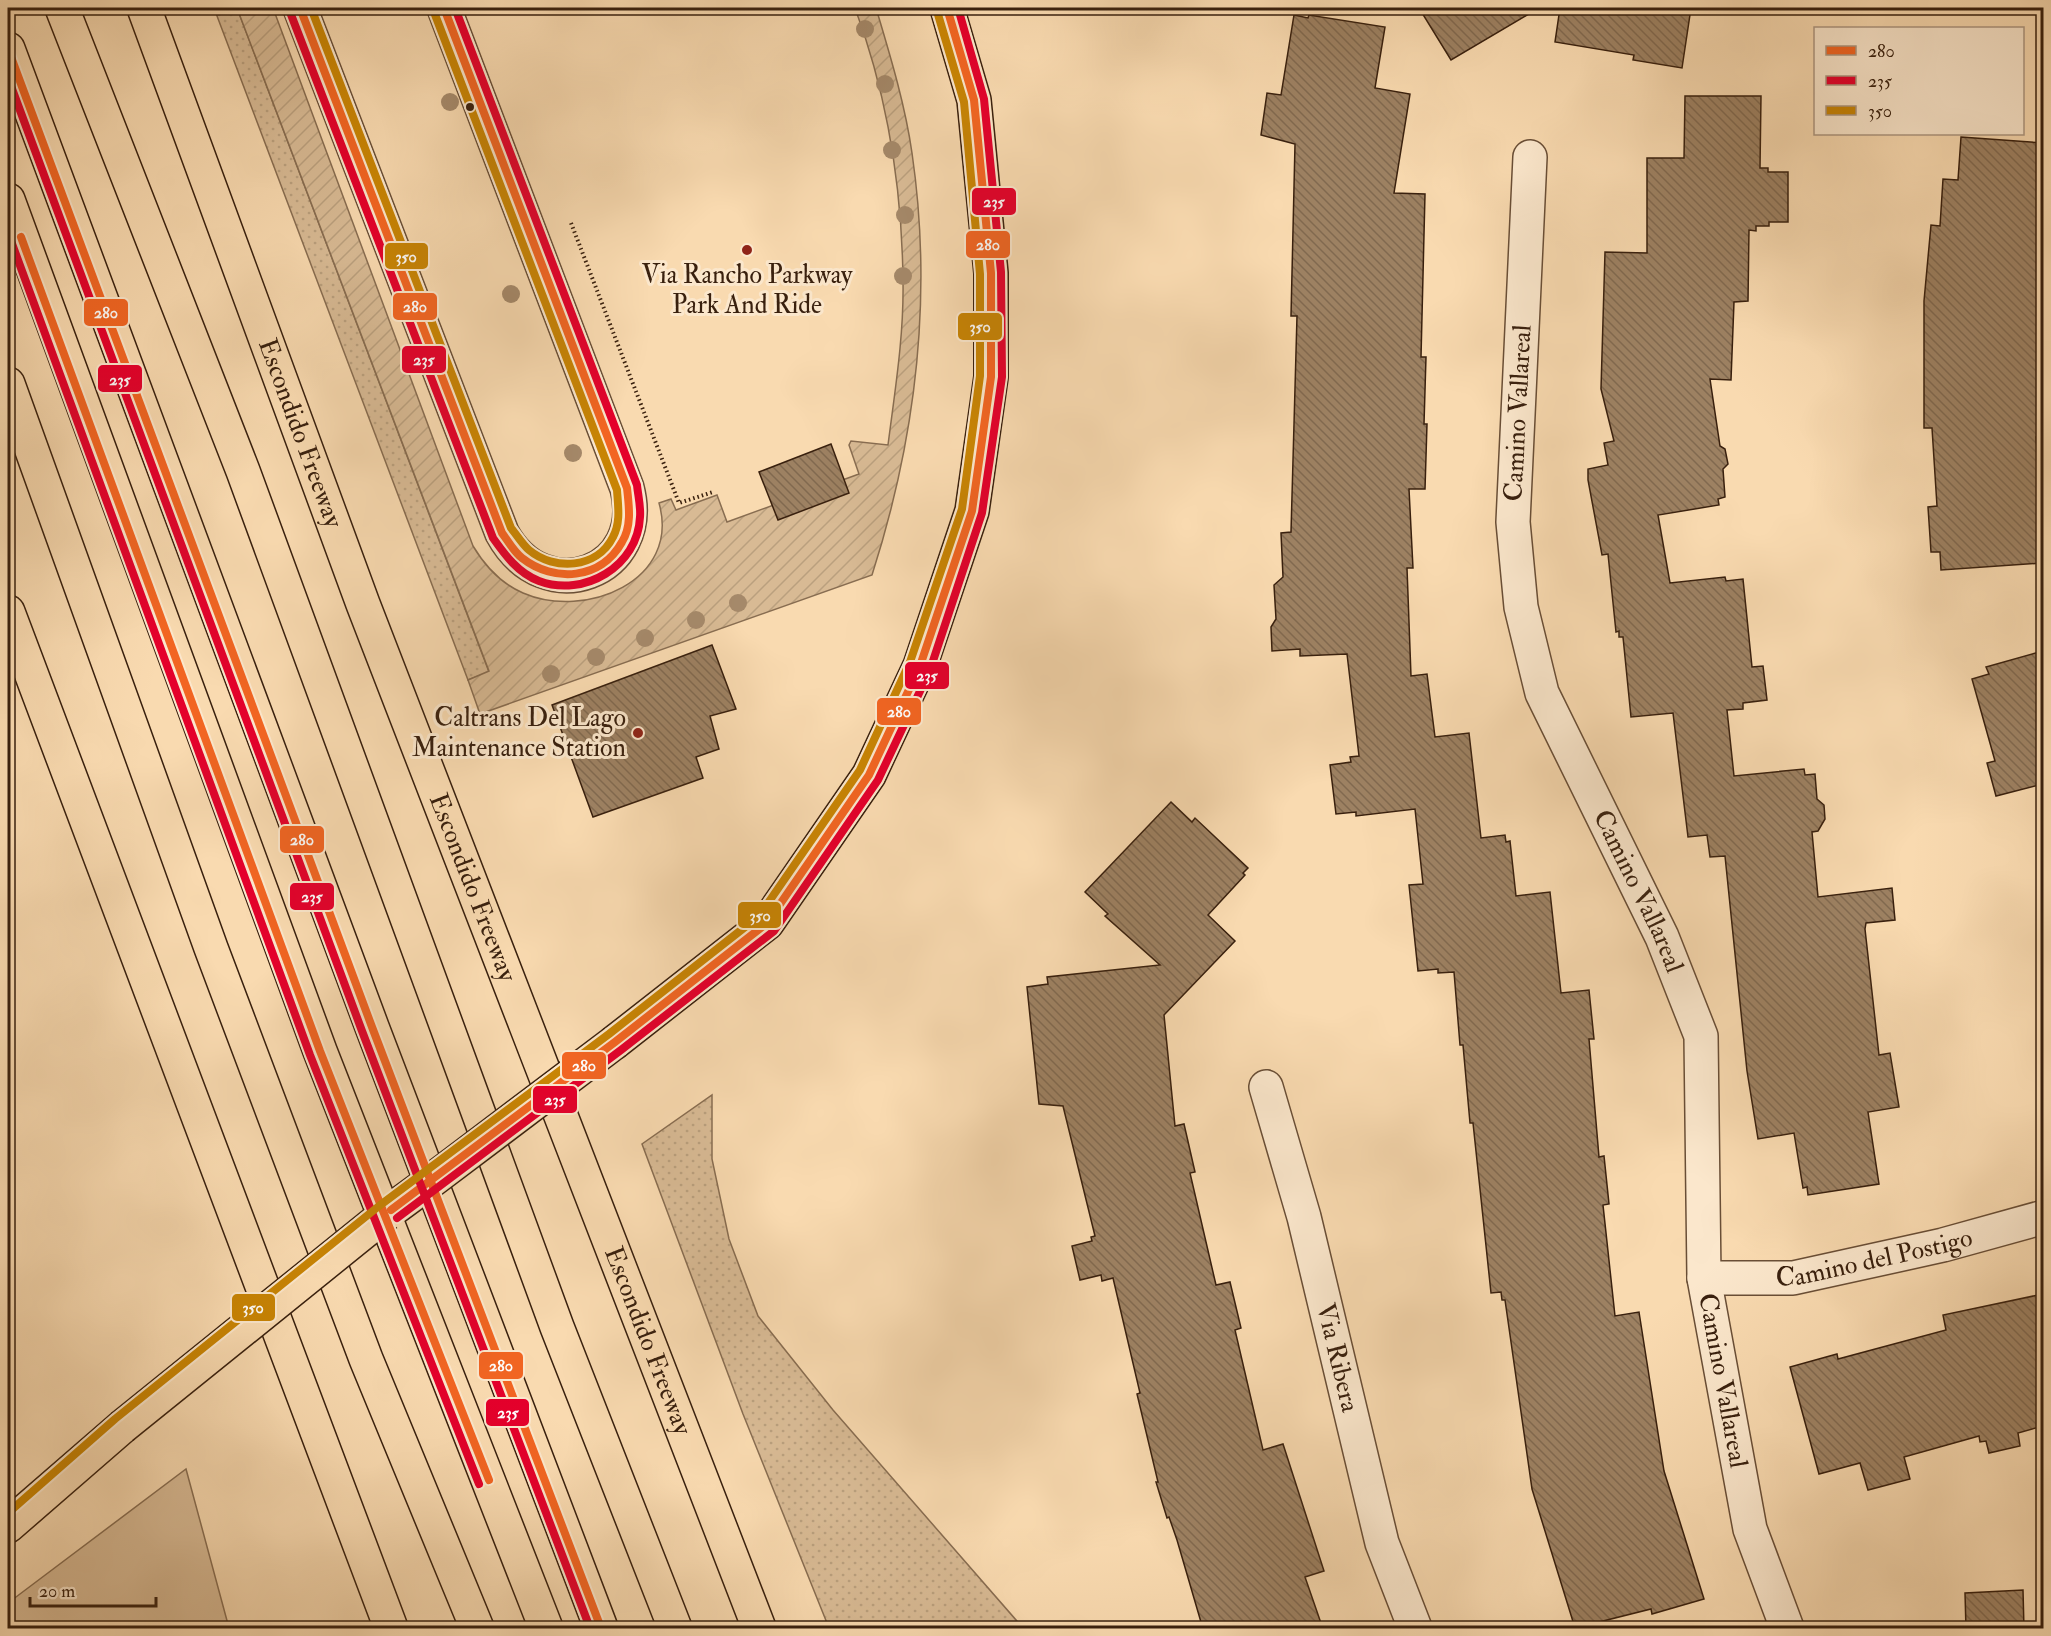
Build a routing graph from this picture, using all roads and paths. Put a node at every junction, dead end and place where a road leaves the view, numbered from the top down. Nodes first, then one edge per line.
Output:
1 (62, 8) edge
2 (144, 8) edge
3 (300, 8) edge
4 (444, 8) edge
5 (947, 8) edge
6 (8, 49) edge
7 (1530, 157) dead end
8 (8, 200) edge
9 (567, 214) dead end
10 (8, 384) edge
11 (712, 492) dead end
12 (8, 612) edge
13 (1266, 1087) dead end
14 (431, 1180) junction
15 (386, 1214) junction
16 (2043, 1217) edge
17 (1704, 1278) junction
18 (8, 1526) edge
19 (391, 1629) edge
20 (477, 1629) edge
21 (546, 1629) edge
22 (601, 1629) edge
23 (675, 1629) edge
24 (759, 1629) edge
25 (1415, 1629) edge
26 (1787, 1629) edge

1 - 23 main road
2 - 24 main road, Escondido Freeway
3 - 4 street
5 - 14 main road, bridge
6 - 14 main road
7 - 17 street, Camino Vallareal
8 - 15 main road
9 - 11 path
10 - 20 main road
12 - 19 main road
13 - 25 street, Via Ribera
14 - 15 main road
14 - 22 main road
15 - 18 main road, bridge
15 - 21 main road
16 - 17 street, Camino del Postigo
17 - 26 street, Camino Vallareal

